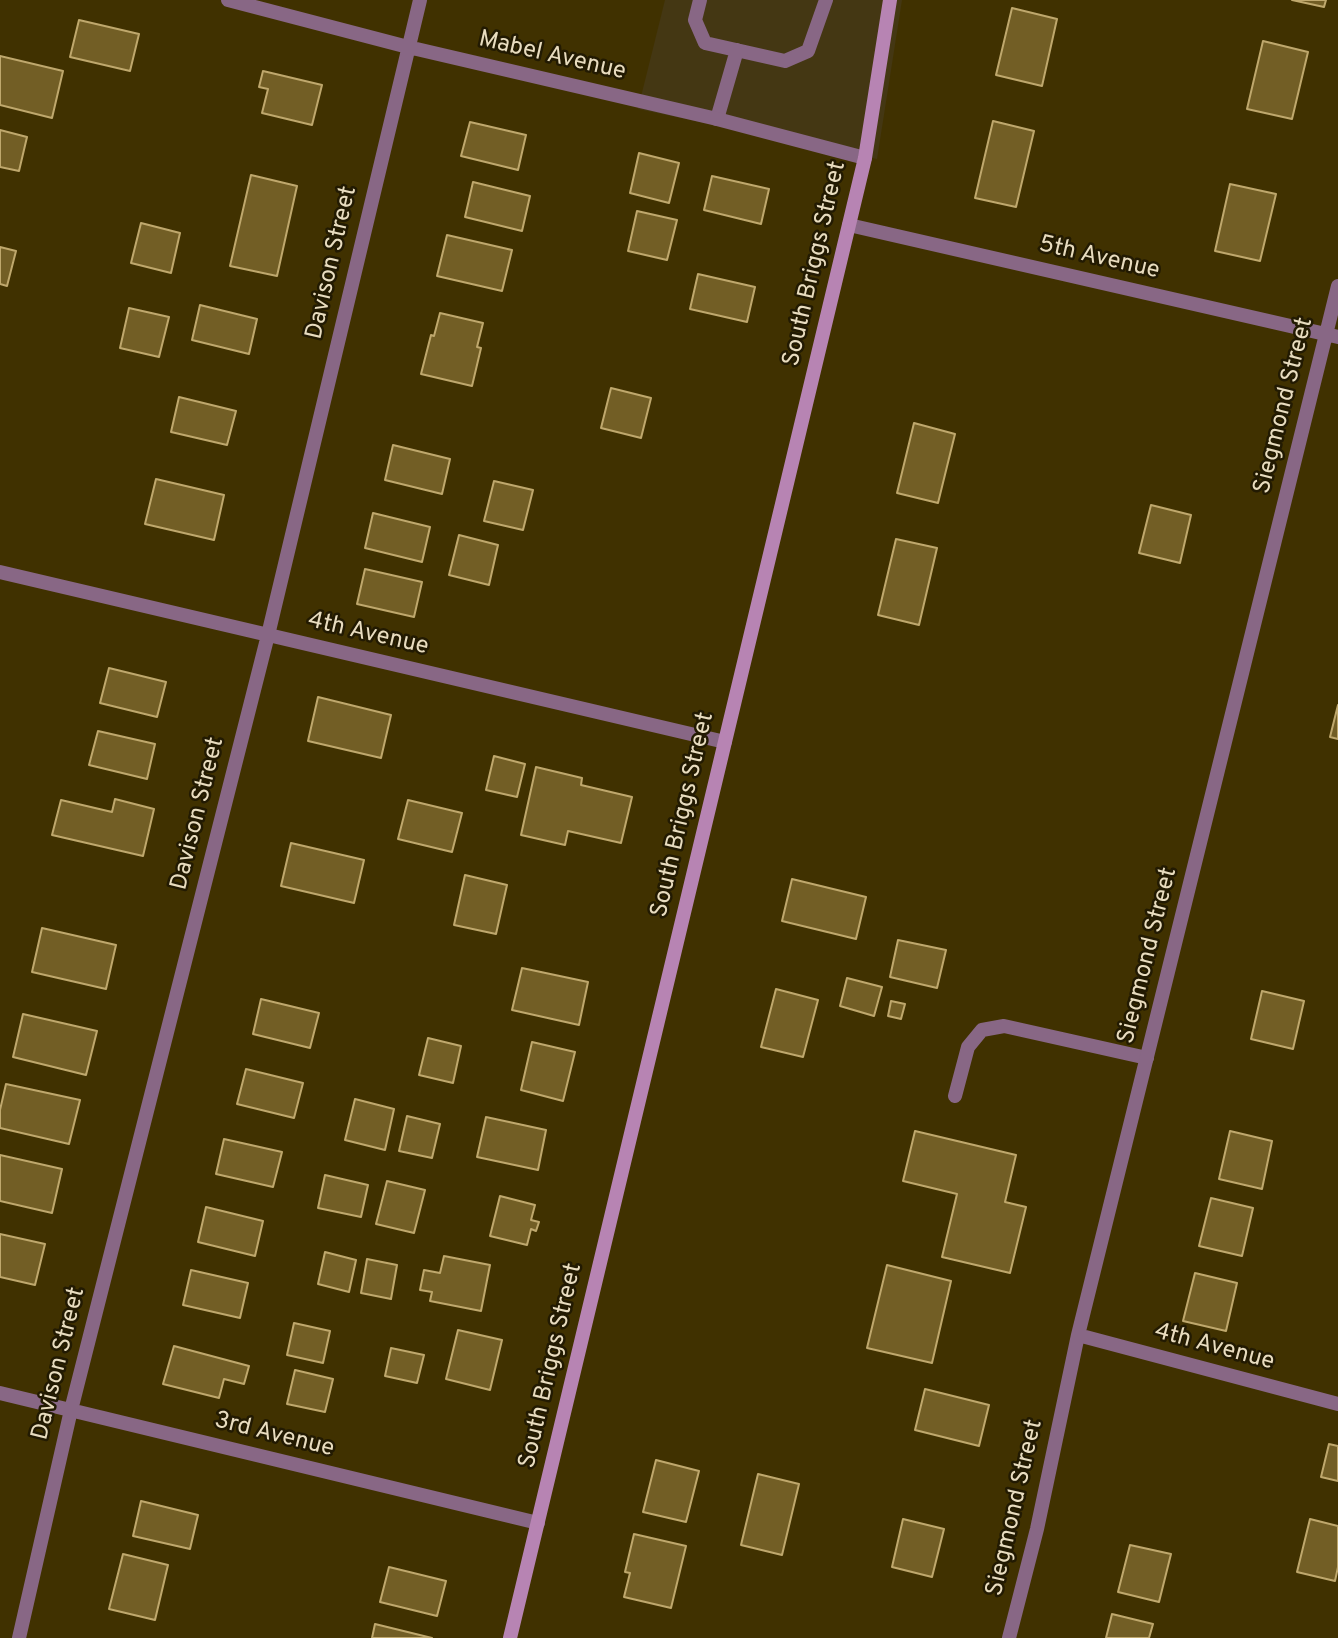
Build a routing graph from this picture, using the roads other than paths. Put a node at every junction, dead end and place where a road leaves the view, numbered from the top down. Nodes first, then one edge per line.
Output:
1 (228, 0) edge
2 (420, 0) edge
3 (700, 0) edge
4 (825, 0) edge
5 (890, 0) edge
6 (408, 47) junction
7 (737, 50) junction
8 (718, 119) junction
9 (865, 158) junction
10 (849, 225) junction
11 (1338, 286) edge
12 (1332, 336) edge
13 (0, 572) edge
14 (268, 635) junction
15 (725, 742) junction
16 (1147, 1058) junction
17 (954, 1096) dead end
18 (1078, 1335) junction
19 (0, 1393) edge
20 (1338, 1404) edge
21 (71, 1410) junction
22 (538, 1523) junction
23 (19, 1638) edge
24 (510, 1638) edge
25 (1009, 1638) edge

1 - 6 street, Mabel Avenue
2 - 6 street, Davison Street
3 - 7 street
4 - 7 street
5 - 9 street, South Briggs Street
6 - 8 street, Mabel Avenue
6 - 14 street, Davison Street
7 - 8 street
8 - 9 street, Mabel Avenue
9 - 10 street, South Briggs Street
10 - 12 street, 5th Avenue
10 - 15 street, South Briggs Street
11 - 12 street, Siegmond Street
12 - 16 street, Siegmond Street
13 - 14 street, 4th Avenue
14 - 15 street, 4th Avenue
14 - 21 street, Davison Street
15 - 22 street, South Briggs Street
16 - 17 street
16 - 18 street, Siegmond Street
18 - 20 street, 4th Avenue
18 - 25 street, Siegmond Street
19 - 21 street, 3rd Avenue
21 - 22 street, 3rd Avenue
21 - 23 street, Davison Street
22 - 24 street, South Briggs Street

